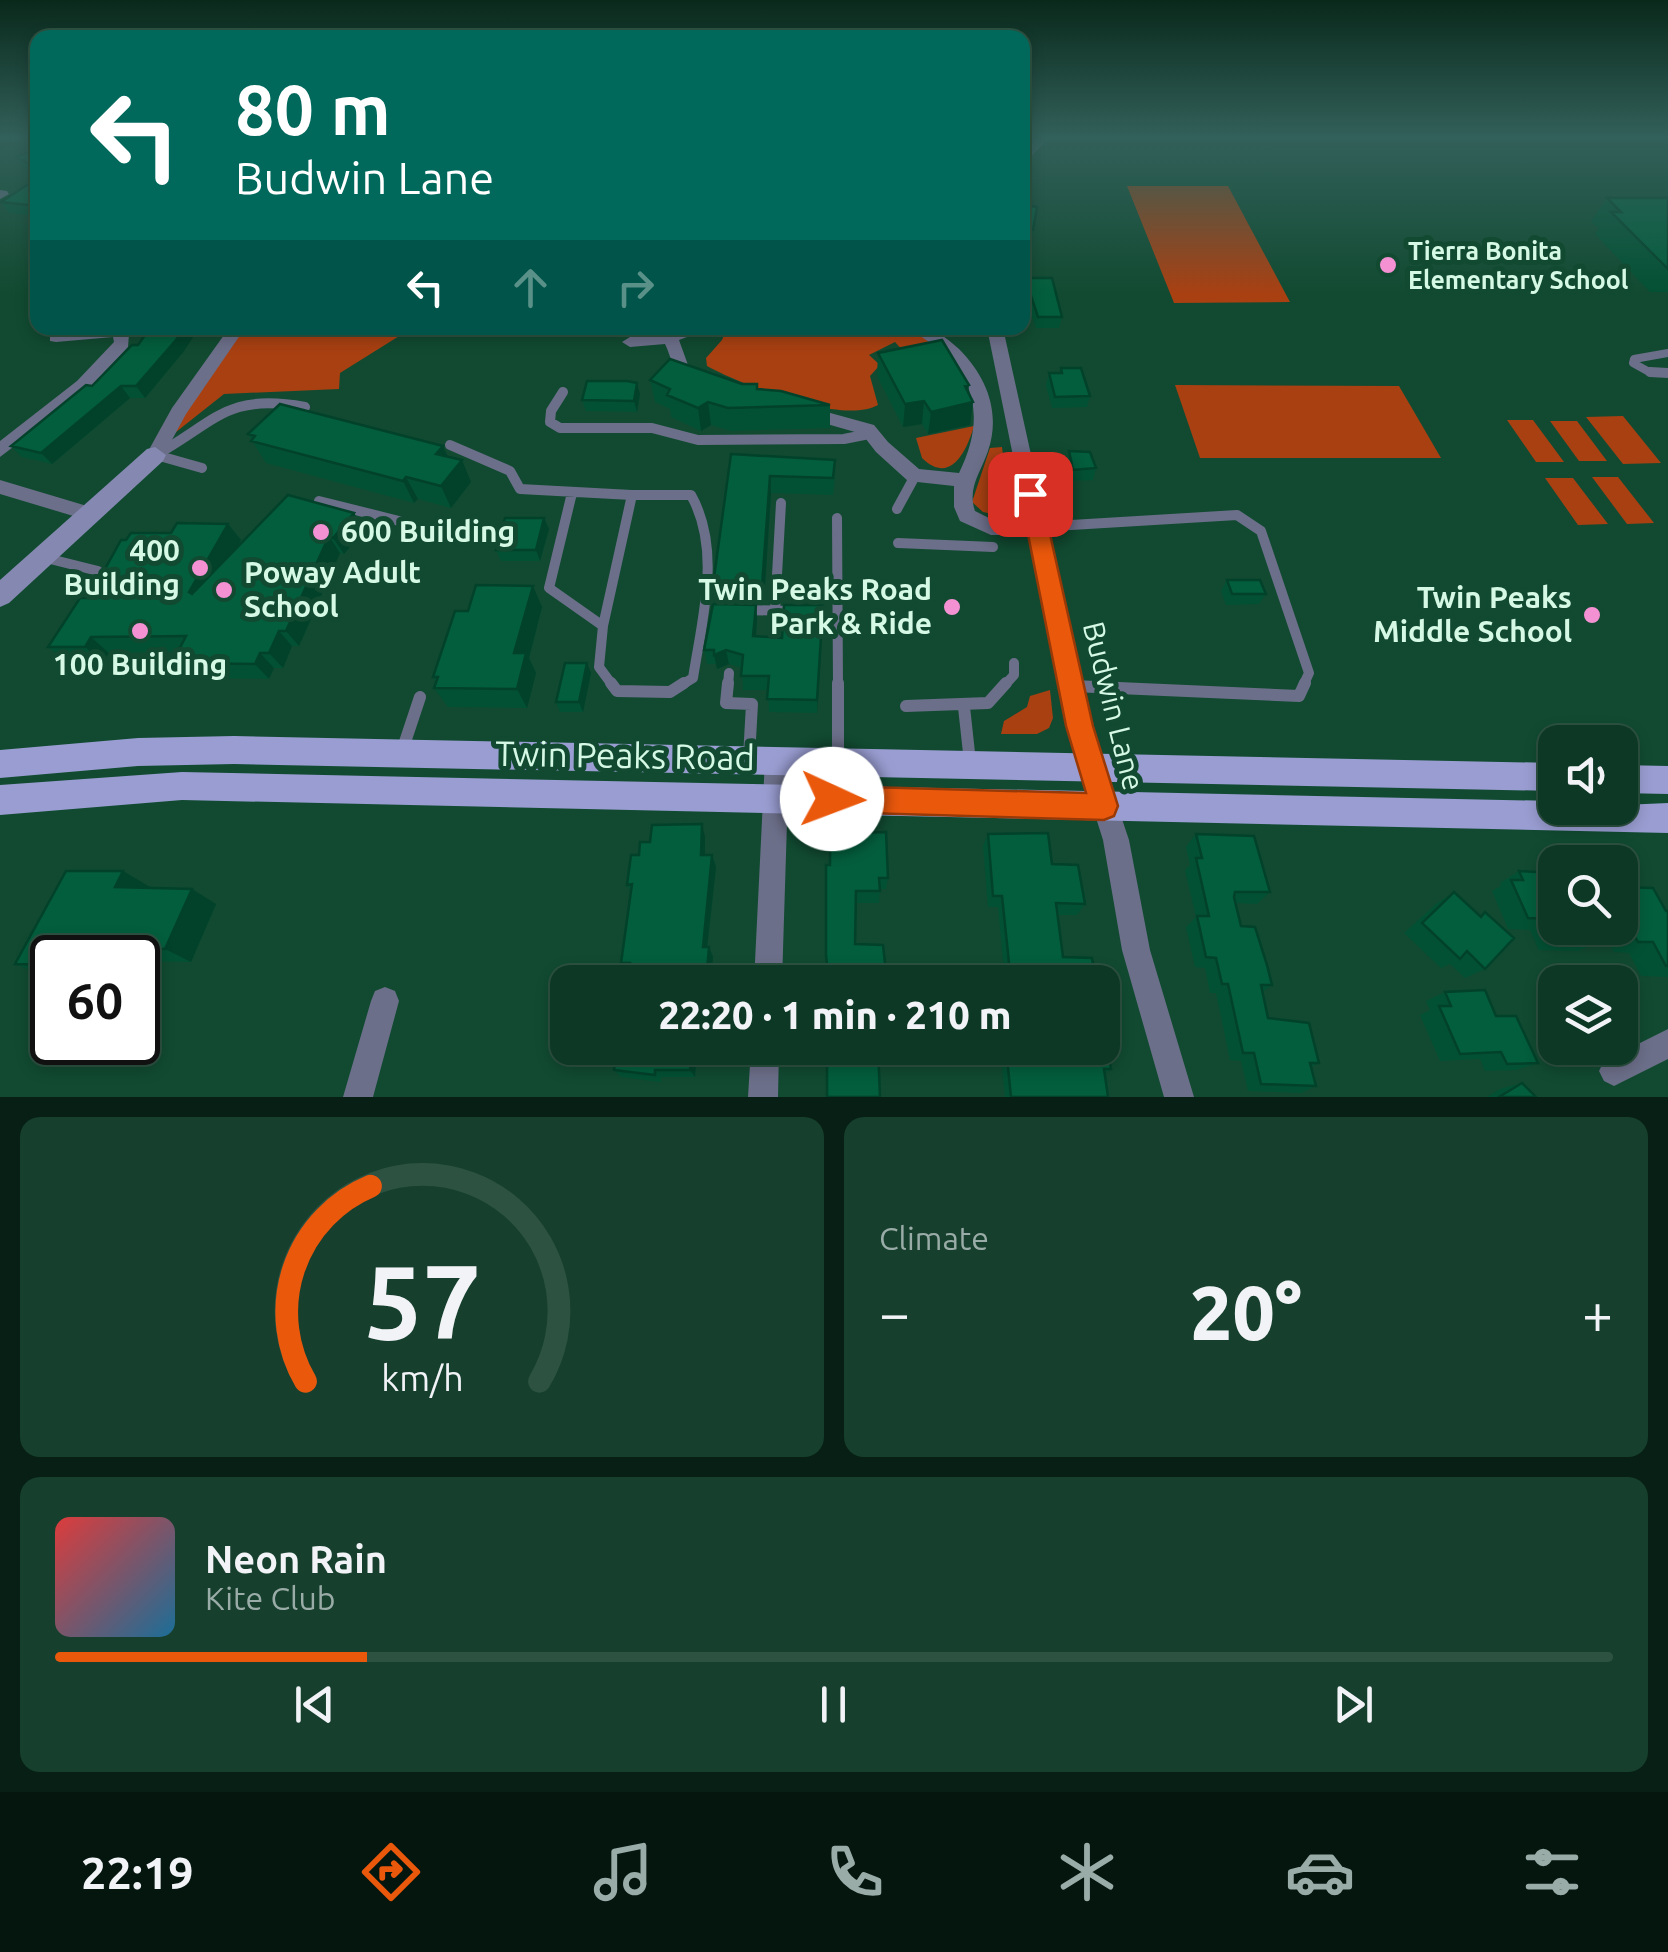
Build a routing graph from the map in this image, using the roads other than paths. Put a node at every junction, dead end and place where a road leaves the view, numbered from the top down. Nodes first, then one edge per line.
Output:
1 (99, 335) edge
2 (121, 335) edge
3 (232, 335) edge
4 (668, 335) joint
5 (930, 335) edge
6 (997, 335) edge
7 (56, 337) dead end
8 (630, 342) dead end
9 (1668, 353) edge
10 (1668, 373) edge
11 (712, 386) edge
12 (563, 392) dead end
13 (781, 406) edge
14 (305, 407) edge
15 (869, 432) junction
16 (450, 446) dead end
17 (0, 451) edge
18 (155, 455) junction
19 (202, 468) dead end
20 (916, 476) junction
21 (964, 481) junction
22 (0, 486) edge
23 (572, 493) junction
24 (632, 494) junction
25 (320, 501) edge
26 (781, 503) dead end
27 (897, 509) dead end
28 (90, 514) junction
29 (838, 518) dead end
30 (419, 526) dead end
31 (1038, 527) junction
32 (898, 543) dead end
33 (993, 548) dead end
34 (41, 557) junction
35 (98, 571) dead end
36 (0, 596) edge
37 (700, 610) junction
38 (719, 610) edge
39 (738, 610) edge
40 (774, 611) junction
41 (806, 611) edge
42 (822, 611) edge
43 (838, 611) junction
44 (604, 626) junction
45 (1014, 663) dead end
46 (729, 672) dead end
47 (1072, 686) junction
48 (420, 696) dead end
49 (906, 706) dead end
50 (964, 707) junction
51 (402, 752) junction
52 (763, 758) junction
53 (838, 760) junction
54 (970, 763) junction
55 (0, 764) edge
56 (1091, 766) junction
57 (1538, 777) edge
58 (1638, 779) edge
59 (1668, 780) edge
60 (776, 796) junction
61 (0, 800) edge
62 (1104, 806) junction
63 (1668, 818) edge
64 (769, 965) edge
65 (385, 1001) dead end
66 (1668, 1044) edge
67 (765, 1065) edge
68 (1614, 1071) dead end
69 (358, 1097) edge
70 (764, 1097) edge
71 (1179, 1097) edge

1 - 7 street
2 - 17 street
3 - 18 street
4 - 8 street
4 - 11 street
5 - 21 street
6 - 31 street, Budwin Lane
9 - 10 lane
12 - 15 lane
13 - 15 street
14 - 18 lane
15 - 20 street
16 - 23 lane
18 - 19 lane
18 - 28 street
20 - 21 street
20 - 27 lane
21 - 31 street
22 - 28 street
23 - 24 lane
23 - 44 lane
24 - 37 lane
24 - 44 lane
25 - 30 lane
26 - 40 lane
28 - 34 street
29 - 43 lane
31 - 47 street, Budwin Lane
31 - 47 lane
32 - 33 lane
34 - 35 lane
34 - 36 street
37 - 38 lane
37 - 44 lane
39 - 40 lane
40 - 41 lane
42 - 43 lane
43 - 53 lane
45 - 50 lane
46 - 52 lane
47 - 56 street, Budwin Lane
48 - 51 lane
49 - 50 lane
50 - 54 lane
51 - 52 main road, Twin Peaks Road
51 - 55 main road, Twin Peaks Road
52 - 53 main road, Twin Peaks Road
52 - 60 street
53 - 54 main road, Twin Peaks Road
54 - 56 main road, Twin Peaks Road
56 - 57 main road, Twin Peaks Road
56 - 62 street, Budwin Lane
58 - 59 main road
60 - 61 main road, Twin Peaks Road
60 - 62 main road, Twin Peaks Road
60 - 64 street
62 - 63 main road, Twin Peaks Road
62 - 71 street, Budwin Lane
65 - 69 street
66 - 68 street
67 - 70 street

